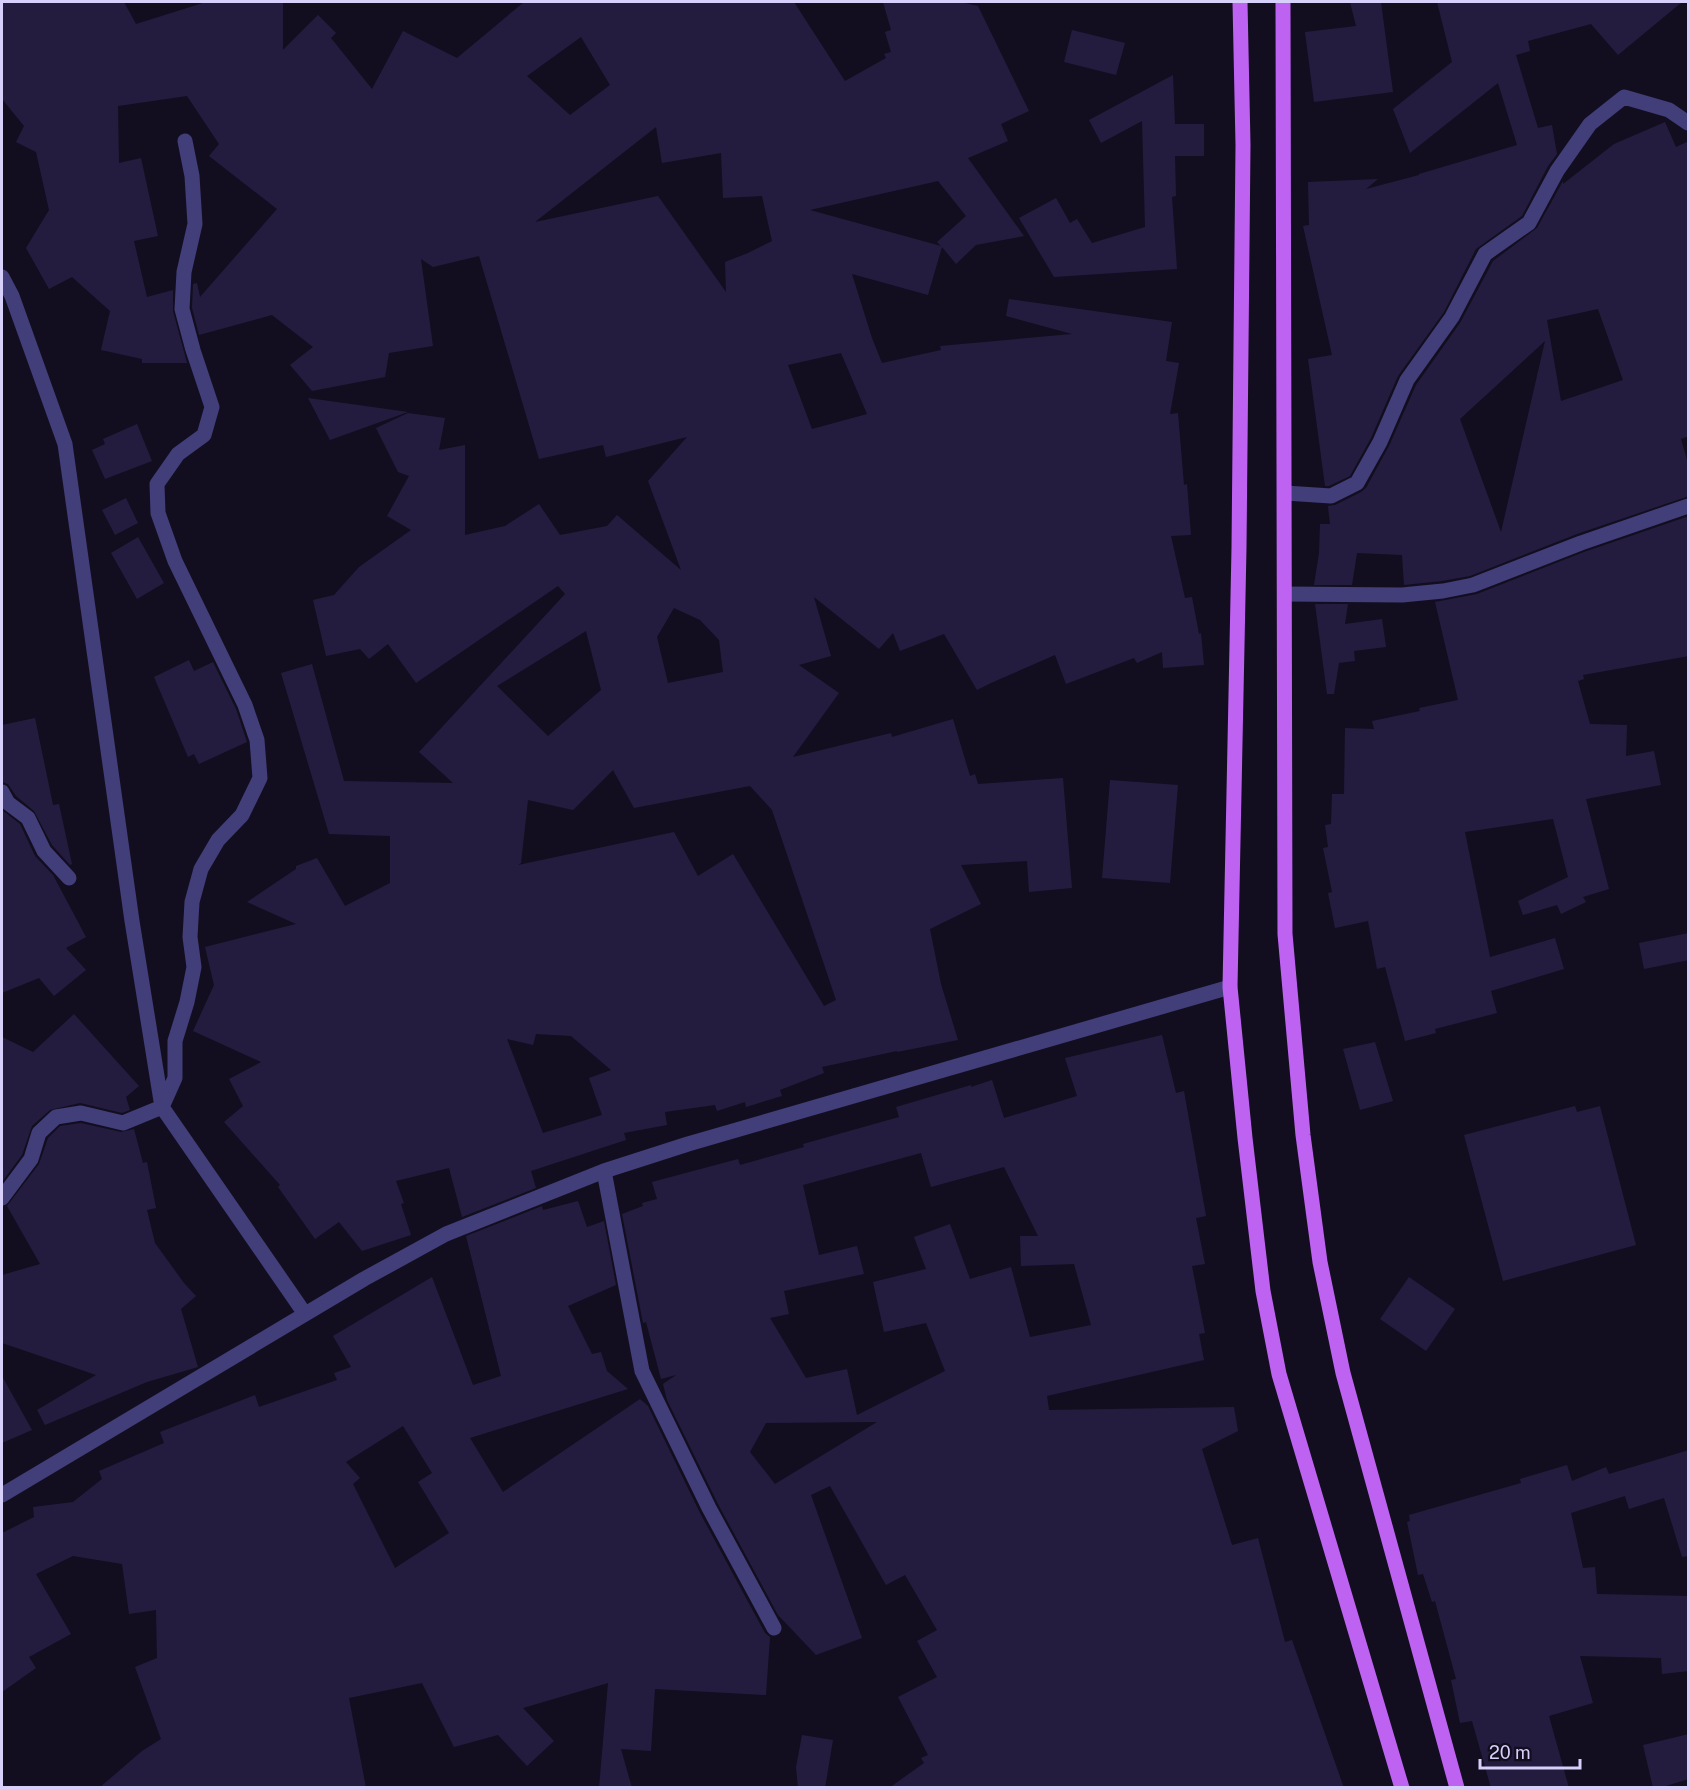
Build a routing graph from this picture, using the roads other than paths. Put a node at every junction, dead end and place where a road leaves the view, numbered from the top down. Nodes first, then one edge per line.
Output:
1 (1240, 2) edge
2 (1283, 2) edge
3 (1689, 123) edge
4 (185, 141) dead end
5 (2, 277) edge
6 (1285, 493) junction
7 (1689, 506) edge
8 (1285, 594) junction
9 (2, 792) edge
10 (69, 878) dead end
11 (1230, 987) junction
12 (162, 1107) junction
13 (604, 1171) junction
14 (2, 1198) edge
15 (305, 1314) junction
16 (2, 1495) edge
17 (774, 1628) dead end
18 (1402, 1788) edge
19 (1457, 1788) edge

1 - 11 main road
2 - 6 main road
3 - 6 street
4 - 12 street
5 - 12 street
6 - 8 main road
7 - 8 street
8 - 19 main road
9 - 10 street
11 - 13 street
11 - 18 main road
12 - 14 street
12 - 15 street
13 - 15 street
13 - 17 street
15 - 16 street

